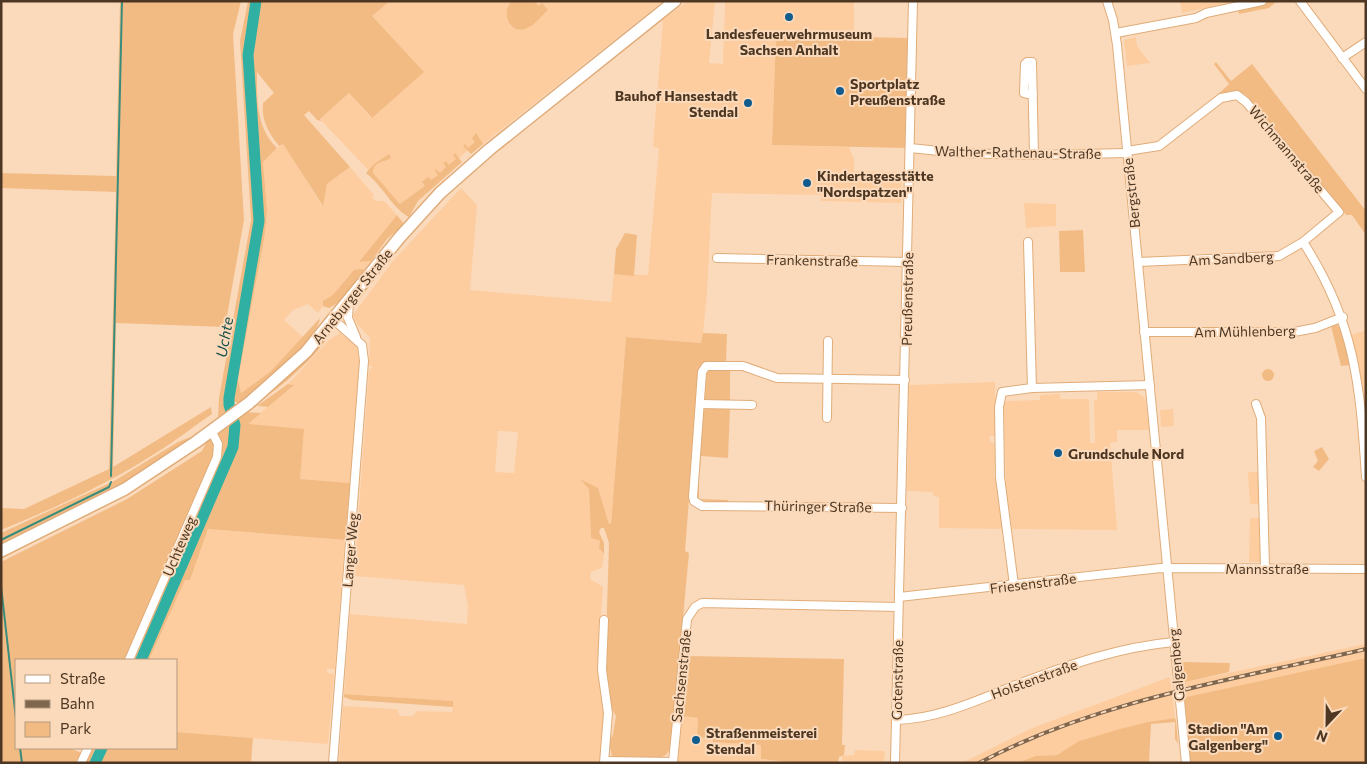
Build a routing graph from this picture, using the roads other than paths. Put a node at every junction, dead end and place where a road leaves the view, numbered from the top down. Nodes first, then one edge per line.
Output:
1 (675, 1) edge
2 (913, 1) edge
3 (1106, 1) edge
4 (1262, 1) edge
5 (1300, 1) edge
6 (1116, 33) junction
7 (1366, 42) edge
8 (1342, 58) junction
9 (1366, 89) edge
10 (1033, 94) dead end
11 (910, 148) junction
12 (1127, 152) junction
13 (1034, 155) junction
14 (1339, 212) joint
15 (1028, 242) dead end
16 (1303, 242) junction
17 (717, 258) dead end
18 (907, 262) junction
19 (1138, 262) junction
20 (350, 300) junction
21 (1343, 318) junction
22 (334, 320) junction
23 (1144, 332) junction
24 (357, 339) junction
25 (828, 341) dead end
26 (827, 379) junction
27 (905, 380) junction
28 (1150, 385) junction
29 (1032, 388) junction
30 (700, 404) junction
31 (1256, 404) dead end
32 (752, 405) dead end
33 (827, 418) dead end
34 (211, 430) junction
35 (1366, 477) edge
36 (902, 508) junction
37 (1, 551) edge
38 (1167, 567) junction
39 (1264, 568) junction
40 (1366, 569) edge
41 (1014, 585) junction
42 (899, 597) junction
43 (898, 607) junction
44 (604, 620) dead end
45 (1174, 642) junction
46 (129, 659) edge
47 (896, 720) junction
48 (88, 749) edge
49 (604, 762) edge
50 (81, 763) edge
51 (333, 763) edge
52 (894, 763) edge
53 (1186, 763) edge

1 - 20 main road, Arneburger Straße
2 - 11 street, Preußenstraße
3 - 6 street, Bergstraße
4 - 6 street
5 - 8 street
6 - 12 street, Bergstraße
7 - 8 street
8 - 9 street
10 - 13 street
11 - 13 street, Walther-Rathenau-Straße
11 - 18 street, Preußenstraße
12 - 13 street, Walther-Rathenau-Straße
12 - 14 street, Wichmannstraße
12 - 19 street, Bergstraße
14 - 16 street, Am Sandberg
15 - 29 street
16 - 19 street, Am Sandberg
16 - 21 street
17 - 18 street, Frankenstraße
18 - 27 street, Preußenstraße
19 - 23 street, Bergstraße
20 - 22 main road, Arneburger Straße
20 - 24 street, Langer Weg
21 - 23 street, Am Mühlenberg
21 - 35 street
22 - 24 street
22 - 34 main road, Arneburger Straße
23 - 28 street, Bergstraße
24 - 51 street, Langer Weg
25 - 26 street
26 - 27 street
26 - 30 street
26 - 33 street
27 - 36 street, Preußenstraße
28 - 29 street
28 - 38 street, Bergstraße
29 - 41 street
30 - 32 street
30 - 36 street, Thüringer Straße
31 - 39 street
34 - 37 main road, Arneburger Straße
34 - 46 street, Uchteweg
36 - 42 street, Preußenstraße
38 - 39 street, Mannsstraße
38 - 41 street, Friesenstraße
38 - 45 street, Galgenberg
39 - 40 street, Mannsstraße
41 - 42 street, Friesenstraße
42 - 43 street, Gotenstraße
43 - 47 street, Gotenstraße
43 - 49 street, Sachsenstraße
44 - 49 street
45 - 47 street, Holstenstraße
45 - 53 street, Galgenberg
47 - 52 street, Gotenstraße
48 - 50 street

